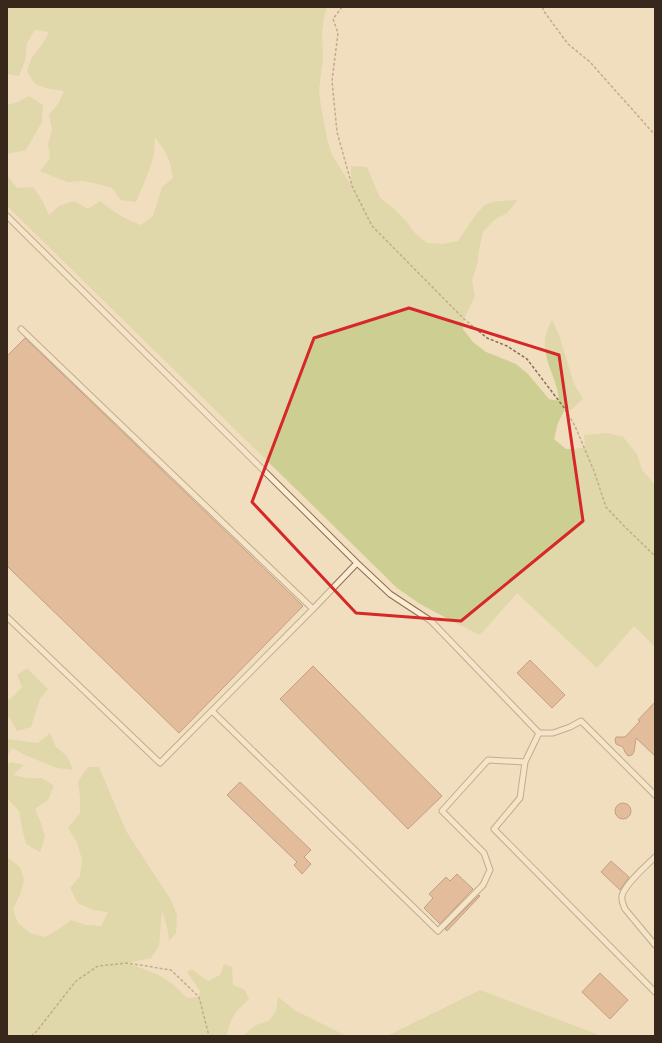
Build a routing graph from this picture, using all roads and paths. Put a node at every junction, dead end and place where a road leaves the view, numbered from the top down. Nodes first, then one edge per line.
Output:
1 (342, 7) edge
2 (542, 7) edge
3 (655, 135) edge
4 (7, 216) edge
5 (21, 329) dead end
6 (655, 556) edge
7 (357, 564) junction
8 (313, 609) junction
9 (7, 617) edge
10 (212, 711) junction
11 (538, 733) junction
12 (525, 762) junction
13 (655, 795) edge
14 (655, 857) edge
15 (655, 945) edge
16 (655, 992) edge
17 (31, 1036) edge
18 (209, 1036) edge

1 - 6 path
2 - 3 path
4 - 7 lane
5 - 8 lane
7 - 8 lane
7 - 11 lane
8 - 10 lane
9 - 10 lane
10 - 12 lane
11 - 12 lane
11 - 13 lane
12 - 16 lane
14 - 15 lane
17 - 18 path

